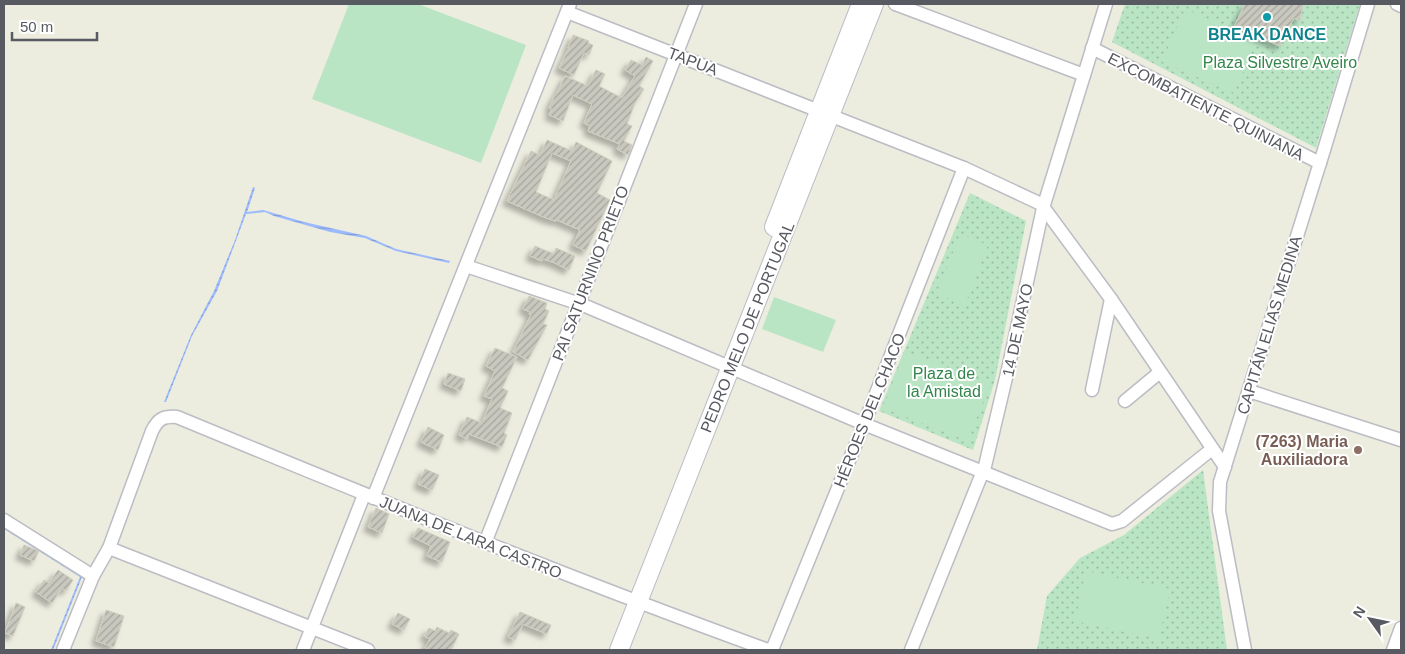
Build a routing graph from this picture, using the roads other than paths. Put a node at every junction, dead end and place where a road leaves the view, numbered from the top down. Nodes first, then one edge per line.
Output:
1 (696, 4) edge
2 (861, 4) edge
3 (874, 4) edge
4 (895, 4) edge
5 (1106, 4) edge
6 (1368, 4) edge
7 (1397, 4) edge
8 (1401, 6) edge
9 (569, 8) edge
10 (1092, 48) junction
11 (676, 55) junction
12 (1084, 76) junction
13 (825, 112) junction
14 (1320, 163) junction
15 (964, 168) junction
16 (1043, 208) junction
17 (466, 266) junction
18 (1111, 299) junction
19 (578, 304) junction
20 (725, 365) junction
21 (1160, 372) junction
22 (1092, 390) dead end
23 (1249, 390) junction
24 (1125, 402) dead end
25 (864, 424) junction
26 (1401, 440) edge
27 (1212, 449) junction
28 (1224, 467) junction
29 (982, 472) junction
30 (369, 496) junction
31 (4, 520) edge
32 (485, 542) junction
33 (109, 548) junction
34 (93, 576) junction
35 (632, 601) junction
36 (1401, 628) edge
37 (312, 629) junction
38 (63, 650) edge
39 (304, 650) edge
40 (368, 650) edge
41 (606, 650) edge
42 (619, 650) edge
43 (770, 650) edge
44 (912, 650) edge
45 (1245, 650) edge
46 (1393, 650) edge

1 - 11 street, PAI SATURNINO PRIETO
2 - 13 street, PEDRO MELO DE PORTUGAL
3 - 13 street, PEDRO MELO DE PORTUGAL
4 - 12 street
5 - 10 street, 14 DE MAYO
6 - 14 street, CAPITÁN ELIAS MEDINA
7 - 8 street
9 - 11 street, TAPUA
9 - 17 street
10 - 12 street, 14 DE MAYO
10 - 14 street, EXCOMBATIENTE QUINIANA
11 - 13 street, TAPUA
11 - 19 street, PAI SATURNINO PRIETO
12 - 16 street, 14 DE MAYO
13 - 15 street, TAPUA
13 - 20 street, PEDRO MELO DE PORTUGAL
14 - 23 street, CAPITÁN ELIAS MEDINA
15 - 16 street, TAPUA
15 - 25 street, HÉROES DEL CHACO
16 - 18 street
16 - 29 street, 14 DE MAYO
17 - 19 street
17 - 30 street
18 - 21 street
18 - 22 street
19 - 20 street
19 - 32 street, PAI SATURNINO PRIETO
20 - 25 street
20 - 35 street, PEDRO MELO DE PORTUGAL
21 - 24 street
21 - 27 street
23 - 26 street
23 - 28 street, CAPITÁN ELIAS MEDINA
25 - 29 street
25 - 43 street, HÉROES DEL CHACO
27 - 28 street
27 - 29 street
28 - 45 street, CAPITÁN ELIAS MEDINA
29 - 44 street, 14 DE MAYO
30 - 32 street, JUANA DE LARA CASTRO
30 - 33 street, JUANA DE LARA CASTRO
30 - 37 street
31 - 34 street
32 - 35 street, JUANA DE LARA CASTRO
33 - 34 street
33 - 37 street
34 - 38 street
35 - 41 street, PEDRO MELO DE PORTUGAL
35 - 42 street, PEDRO MELO DE PORTUGAL
35 - 43 street, JUANA DE LARA CASTRO
36 - 46 street
37 - 39 street
37 - 40 street

